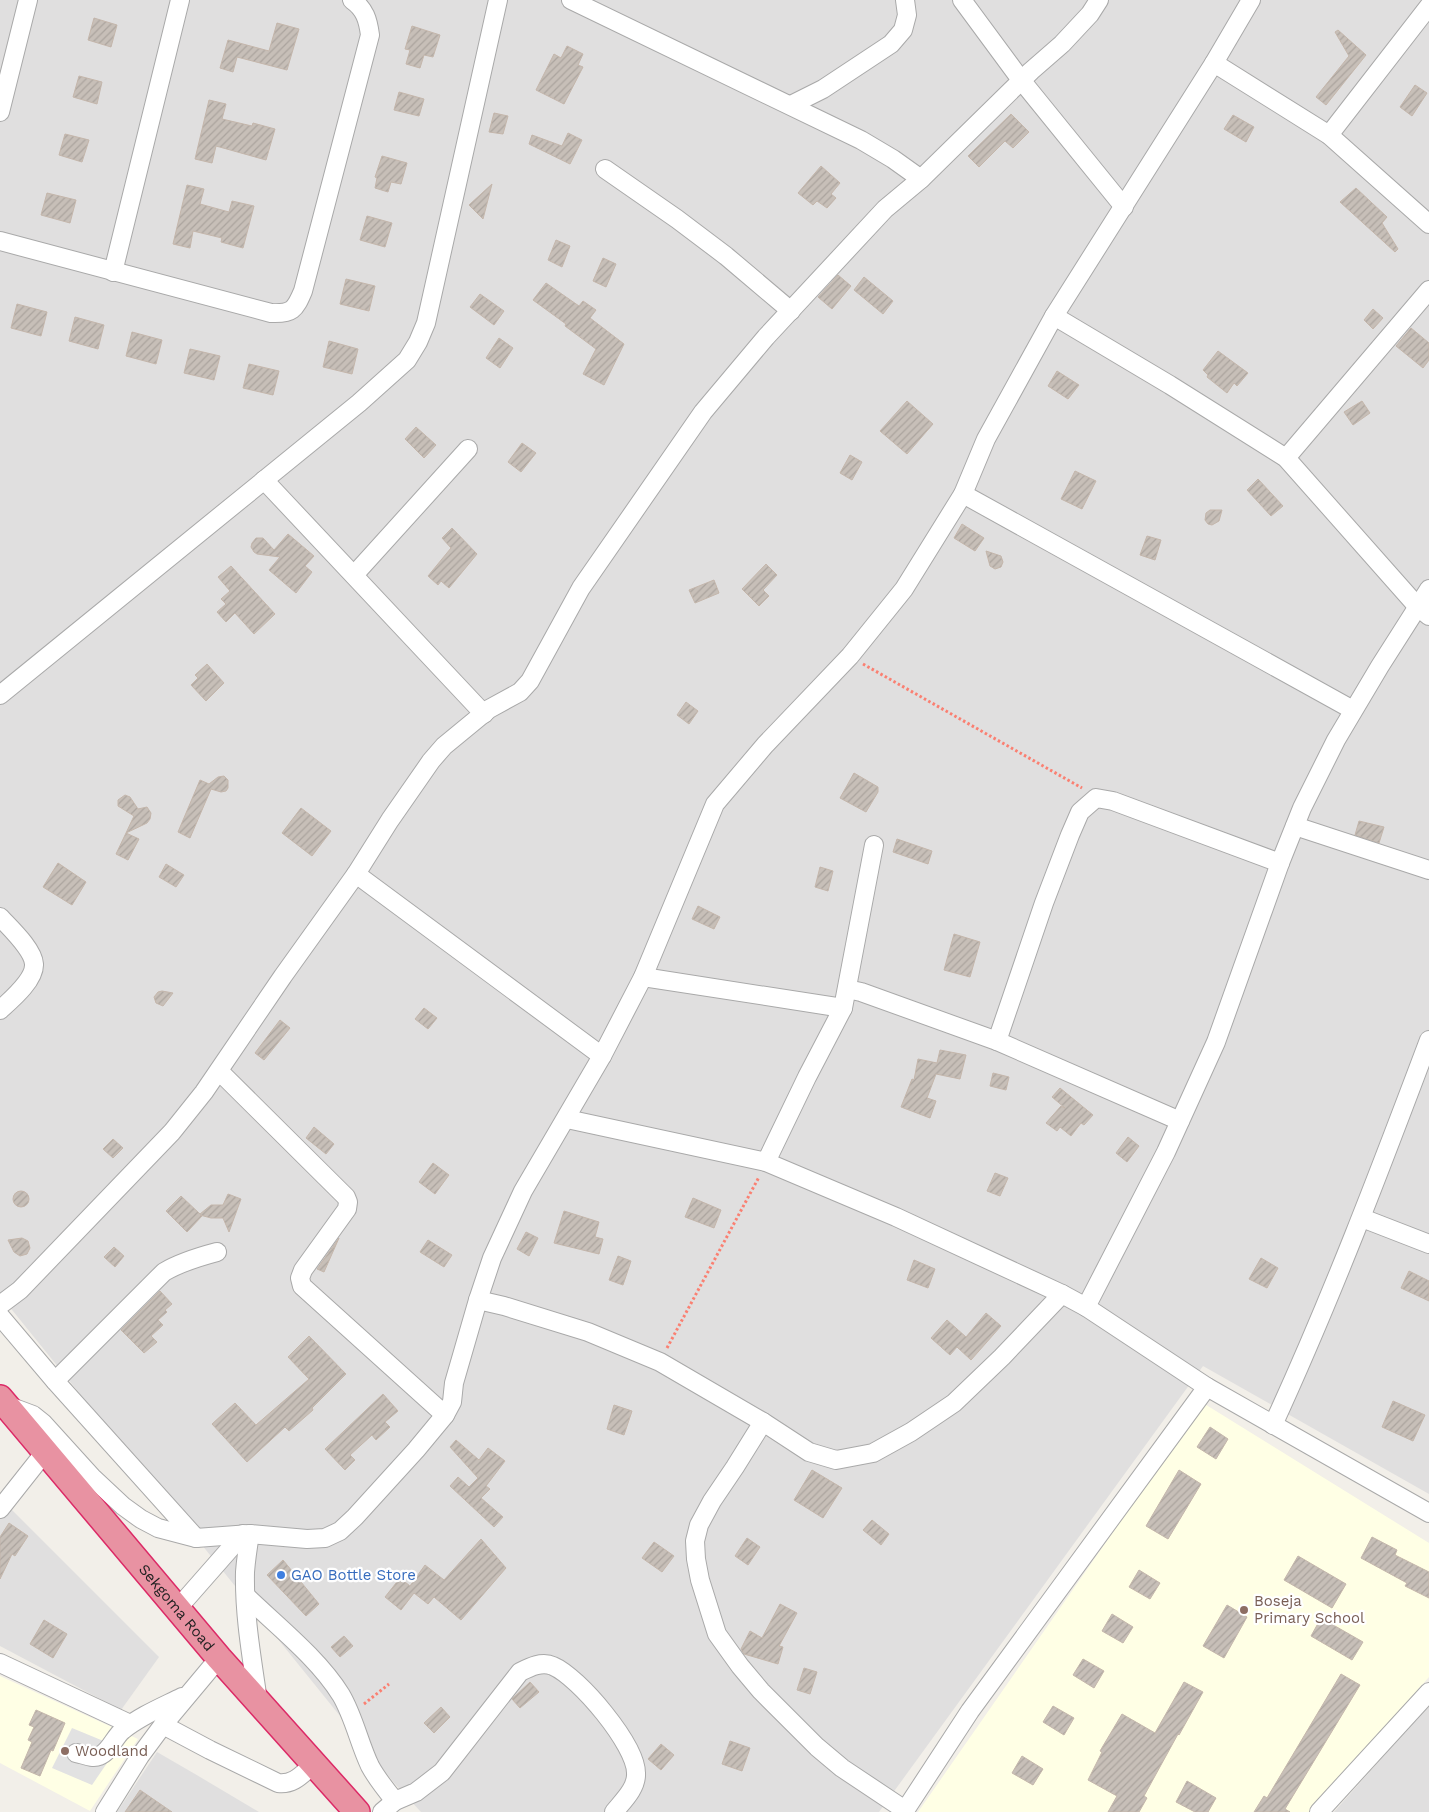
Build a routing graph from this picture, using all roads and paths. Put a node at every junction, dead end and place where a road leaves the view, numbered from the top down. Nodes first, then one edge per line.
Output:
1 (28, 0) edge
2 (180, 0) edge
3 (352, 0) edge
4 (498, 0) edge
5 (571, 0) edge
6 (906, 0) edge
7 (962, 0) edge
8 (1099, 0) edge
9 (1251, 0) edge
10 (1429, 6) edge
11 (1214, 63) junction
12 (1021, 80) junction
13 (791, 105) junction
14 (0, 112) edge
15 (1329, 135) junction
16 (605, 169) dead end
17 (921, 179) junction
18 (1124, 207) junction
19 (1429, 224) edge
20 (0, 241) edge
21 (113, 272) junction
22 (1429, 290) edge
23 (791, 310) junction
24 (1054, 316) junction
25 (468, 449) dead end
26 (1286, 458) junction
27 (264, 480) junction
28 (963, 494) junction
29 (354, 575) junction
30 (1429, 589) edge
31 (1423, 611) edge
32 (850, 656) junction
33 (0, 695) edge
34 (1353, 710) junction
35 (484, 714) junction
36 (1096, 798) junction
37 (1295, 826) junction
38 (874, 845) dead end
39 (1280, 863) junction
40 (1429, 870) edge
41 (356, 874) junction
42 (0, 917) edge
43 (643, 977) junction
44 (846, 989) junction
45 (843, 1008) junction
46 (0, 1010) edge
47 (1429, 1040) edge
48 (997, 1041) junction
49 (602, 1056) junction
50 (219, 1071) junction
51 (567, 1120) junction
52 (1180, 1121) junction
53 (766, 1162) junction
54 (1362, 1218) junction
55 (1429, 1244) edge
56 (217, 1252) dead end
57 (1062, 1294) junction
58 (478, 1300) junction
59 (0, 1305) edge
60 (1086, 1308) junction
61 (0, 1316) edge
62 (660, 1362) junction
63 (55, 1382) junction
64 (1207, 1387) junction
65 (3, 1402) edge
66 (445, 1415) junction
67 (763, 1422) junction
68 (1273, 1425) junction
69 (45, 1452) junction
70 (0, 1509) edge
71 (1429, 1513) edge
72 (246, 1534) junction
73 (196, 1538) junction
74 (246, 1596) junction
75 (178, 1608) junction
76 (219, 1658) junction
77 (0, 1663) edge
78 (389, 1684) dead end
79 (1429, 1692) edge
80 (189, 1693) junction
81 (258, 1702) junction
82 (350, 1716) junction
83 (163, 1725) junction
84 (125, 1728) junction
85 (76, 1752) dead end
86 (314, 1764) junction
87 (388, 1806) edge
88 (904, 1811) edge
89 (105, 1812) edge
90 (357, 1812) edge
91 (614, 1812) edge
92 (1319, 1812) edge

1 - 14 street
2 - 21 street
3 - 21 street
4 - 27 street
5 - 13 street
6 - 13 street
7 - 12 street
8 - 12 street
9 - 11 street
10 - 15 street
11 - 15 street
11 - 18 street
12 - 17 street
12 - 18 street
13 - 17 street
15 - 19 street
16 - 23 street
17 - 23 street
18 - 24 street
20 - 21 street
22 - 26 street
23 - 35 street
24 - 26 street
24 - 28 street
25 - 29 street
26 - 31 street
27 - 29 street
27 - 33 street
28 - 32 street
28 - 34 street
29 - 35 street
30 - 31 street
31 - 34 street
32 - 36 path
32 - 43 street
34 - 37 street
35 - 41 street
36 - 39 street
36 - 48 street
37 - 39 street
37 - 40 street
38 - 44 street
39 - 52 street
41 - 49 street
41 - 50 street
42 - 46 street
43 - 45 street
43 - 49 street
44 - 45 street
44 - 48 street
45 - 53 street
47 - 54 street
48 - 52 street
49 - 51 street
50 - 59 street
50 - 66 street
51 - 53 street
51 - 58 street
52 - 60 street
53 - 57 street
53 - 62 path
54 - 55 street
54 - 68 street
56 - 63 street
57 - 60 street
57 - 67 street
58 - 62 street
58 - 66 street
60 - 64 street
61 - 63 street
62 - 67 street
63 - 73 street
64 - 68 street
64 - 88 street
65 - 69 highway, Sekgoma Road
65 - 73 street
66 - 72 street
67 - 88 street
68 - 71 street
69 - 70 street
69 - 75 highway, Sekgoma Road
72 - 73 street
72 - 74 street
72 - 75 street
74 - 81 street
74 - 82 street
75 - 76 highway, Sekgoma Road
76 - 80 street
76 - 81 highway, Sekgoma Road
77 - 84 street
78 - 82 path
79 - 92 street
80 - 83 street
80 - 84 street
81 - 86 highway, Sekgoma Road
82 - 87 street
83 - 86 street
83 - 89 street
84 - 85 street
86 - 90 highway, Sekgoma Road
87 - 91 street

